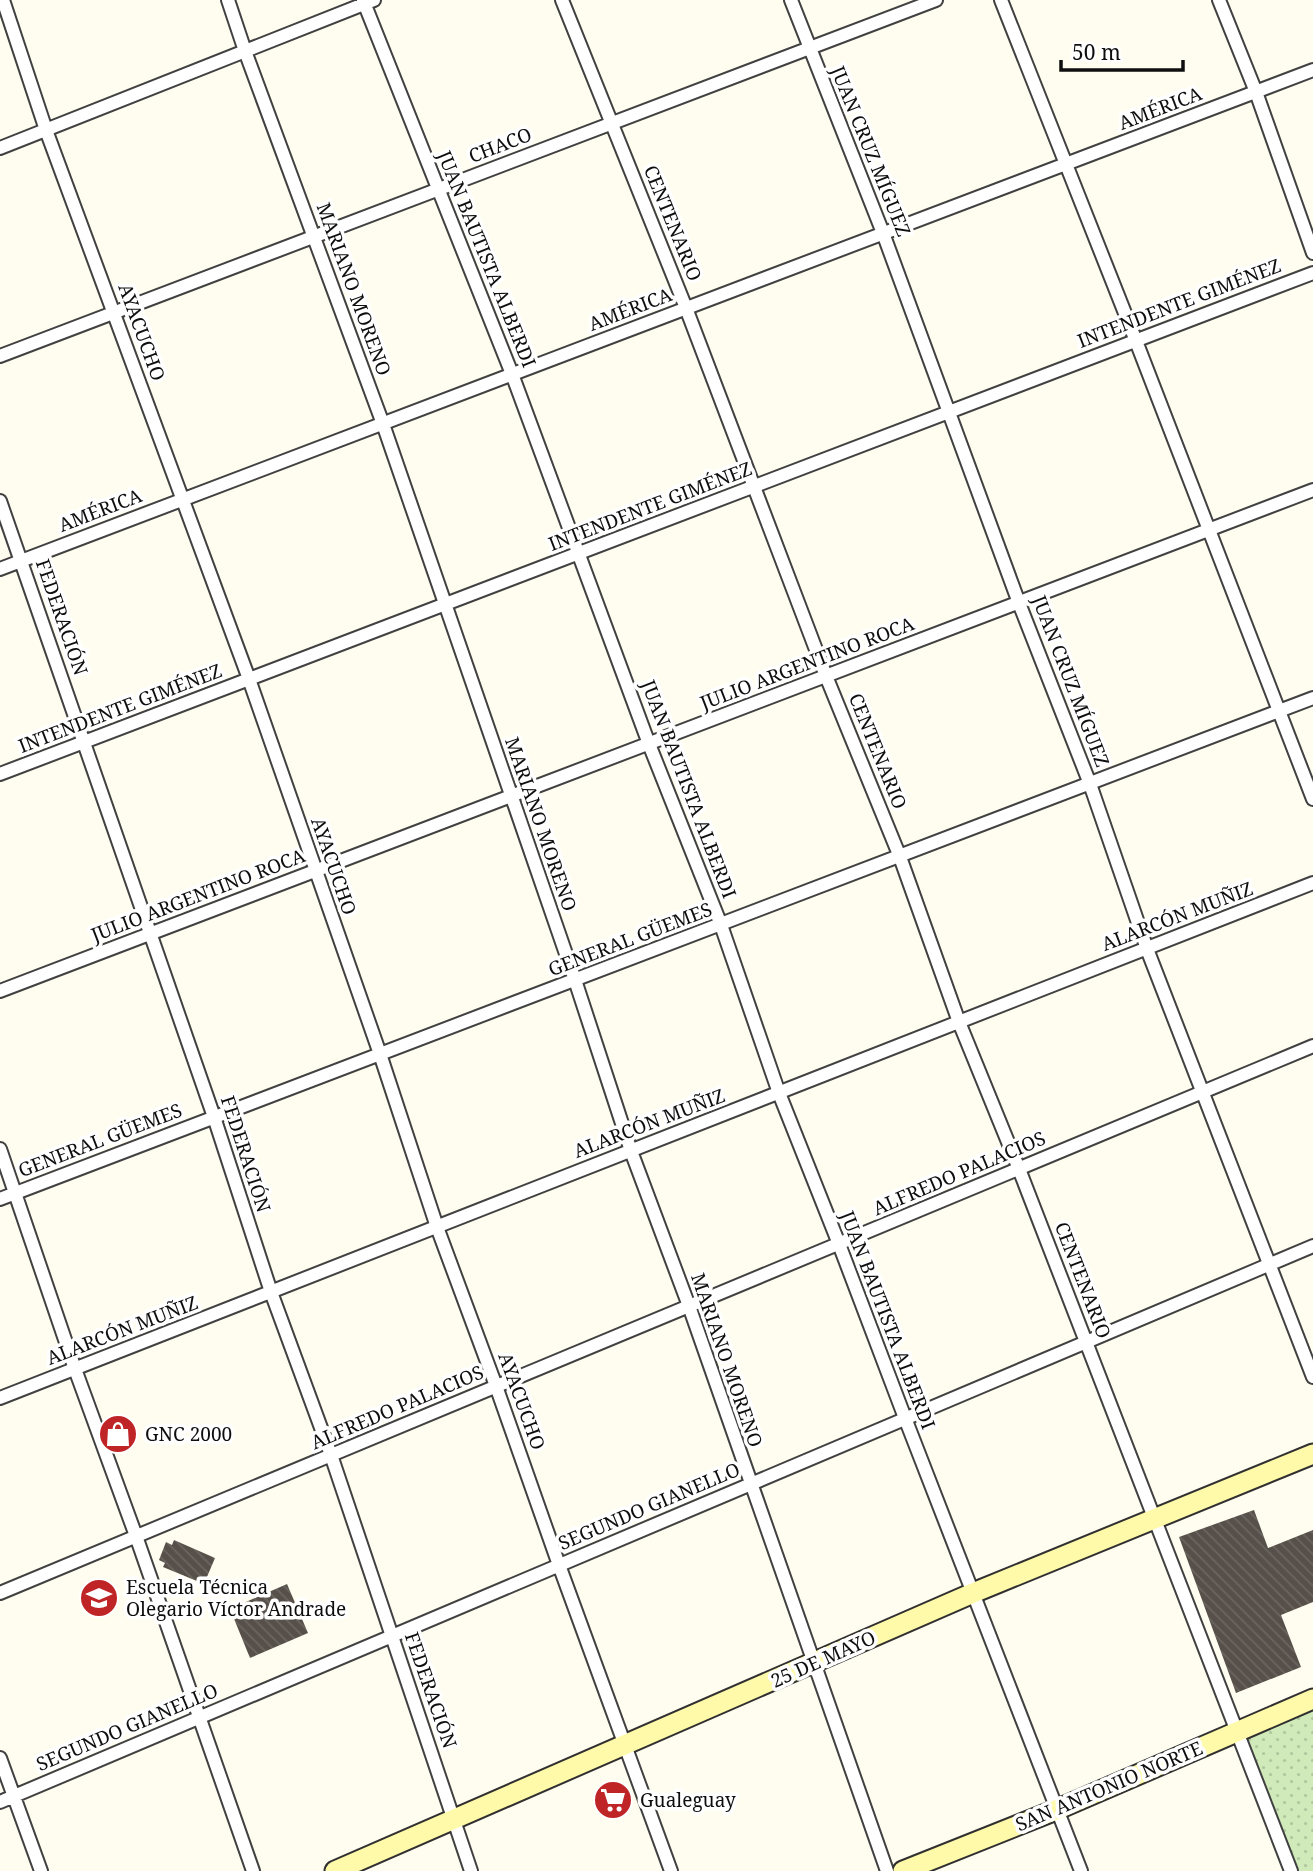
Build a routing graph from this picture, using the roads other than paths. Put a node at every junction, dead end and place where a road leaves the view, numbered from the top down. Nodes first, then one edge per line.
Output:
1 (3, 0) edge
2 (228, 0) edge
3 (562, 0) edge
4 (791, 0) edge
5 (936, 0) edge
6 (1001, 0) edge
7 (1219, 0) edge
8 (367, 1) edge
9 (810, 48) junction
10 (245, 51) junction
11 (1313, 70) edge
12 (1256, 92) junction
13 (612, 123) junction
14 (46, 130) junction
15 (0, 148) edge
16 (1067, 164) junction
17 (439, 189) junction
18 (883, 233) junction
19 (314, 237) junction
20 (1313, 253) edge
21 (1313, 273) edge
22 (686, 308) junction
23 (114, 313) junction
24 (1136, 341) junction
25 (0, 356) edge
26 (513, 374) junction
27 (950, 411) junction
28 (383, 424) junction
29 (755, 486) junction
30 (1313, 490) edge
31 (183, 500) junction
32 (0, 501) edge
33 (1208, 530) junction
34 (579, 553) junction
35 (22, 561) junction
36 (0, 569) edge
37 (1019, 603) junction
38 (445, 604) junction
39 (827, 676) junction
40 (249, 679) junction
41 (1313, 698) edge
42 (1279, 711) junction
43 (85, 742) junction
44 (649, 744) junction
45 (0, 774) edge
46 (1090, 784) junction
47 (510, 797) junction
48 (1313, 799) edge
49 (900, 857) junction
50 (315, 871) junction
51 (1313, 883) edge
52 (721, 925) junction
53 (150, 934) junction
54 (1147, 948) junction
55 (575, 980) junction
56 (0, 991) edge
57 (959, 1022) junction
58 (1313, 1046) edge
59 (380, 1054) junction
60 (1204, 1092) junction
61 (779, 1093) junction
62 (214, 1117) junction
63 (0, 1149) edge
64 (631, 1151) junction
65 (1019, 1169) junction
66 (15, 1193) junction
67 (0, 1199) edge
68 (437, 1227) junction
69 (839, 1244) junction
70 (1313, 1245) edge
71 (1268, 1265) junction
72 (271, 1292) junction
73 (689, 1306) junction
74 (1086, 1342) junction
75 (75, 1369) junction
76 (1313, 1377) edge
77 (496, 1386) junction
78 (0, 1398) edge
79 (905, 1418) junction
80 (1313, 1454) edge
81 (331, 1455) junction
82 (750, 1484) junction
83 (1154, 1518) junction
84 (136, 1536) junction
85 (559, 1565) junction
86 (0, 1593) edge
87 (974, 1593) junction
88 (392, 1636) junction
89 (814, 1662) junction
90 (1313, 1699) edge
91 (199, 1717) junction
92 (1237, 1731) junction
93 (625, 1745) junction
94 (0, 1758) edge
95 (14, 1796) junction
96 (0, 1802) edge
97 (1056, 1810) junction
98 (454, 1819) junction
99 (41, 1871) edge
100 (253, 1871) edge
101 (335, 1871) edge
102 (471, 1871) edge
103 (671, 1871) edge
104 (887, 1871) edge
105 (903, 1871) edge
106 (1081, 1871) edge
107 (1291, 1871) edge

1 - 14 street, AYACUCHO
2 - 10 street, MARIANO MORENO
3 - 13 street, CENTENARIO
4 - 9 street, JUAN CRUZ MÍGUEZ
5 - 9 street, CHACO
6 - 16 street
7 - 12 street
8 - 10 street
8 - 17 street, JUAN BAUTISTA ALBERDI
9 - 13 street, CHACO
9 - 18 street, JUAN CRUZ MÍGUEZ
10 - 14 street
10 - 19 street, MARIANO MORENO
11 - 12 street, AMÉRICA
12 - 16 street, AMÉRICA
12 - 20 street
13 - 17 street, CHACO
13 - 22 street, CENTENARIO
14 - 15 street
14 - 23 street, AYACUCHO
16 - 18 street, AMÉRICA
16 - 24 street
17 - 19 street, CHACO
17 - 26 street, JUAN BAUTISTA ALBERDI
18 - 22 street, AMÉRICA
18 - 27 street, JUAN CRUZ MÍGUEZ
19 - 23 street, CHACO
19 - 28 street, MARIANO MORENO
21 - 24 street, INTENDENTE GIMÉNEZ
22 - 26 street, AMÉRICA
22 - 29 street, CENTENARIO
23 - 25 street, CHACO
23 - 31 street, AYACUCHO
24 - 27 street, INTENDENTE GIMÉNEZ
24 - 33 street
26 - 28 street, AMÉRICA
26 - 34 street, JUAN BAUTISTA ALBERDI
27 - 29 street, INTENDENTE GIMÉNEZ
27 - 37 street, JUAN CRUZ MÍGUEZ
28 - 31 street, AMÉRICA
28 - 38 street, MARIANO MORENO
29 - 34 street, INTENDENTE GIMÉNEZ
29 - 39 street, CENTENARIO
30 - 33 street, JULIO ARGENTINO ROCA
31 - 35 street, AMÉRICA
31 - 40 street, AYACUCHO
32 - 35 street, FEDERACIÓN
33 - 37 street, JULIO ARGENTINO ROCA
33 - 42 street
34 - 38 street, INTENDENTE GIMÉNEZ
34 - 44 street, JUAN BAUTISTA ALBERDI
35 - 36 street, AMÉRICA
35 - 43 street, FEDERACIÓN
37 - 39 street, JULIO ARGENTINO ROCA
37 - 46 street, JUAN CRUZ MÍGUEZ
38 - 40 street, INTENDENTE GIMÉNEZ
38 - 47 street, MARIANO MORENO
39 - 44 street, JULIO ARGENTINO ROCA
39 - 49 street, CENTENARIO
40 - 43 street, INTENDENTE GIMÉNEZ
40 - 50 street, AYACUCHO
41 - 42 street, GENERAL GÜEMES
42 - 46 street, GENERAL GÜEMES
42 - 48 street
43 - 45 street, INTENDENTE GIMÉNEZ
43 - 53 street, FEDERACIÓN
44 - 47 street, JULIO ARGENTINO ROCA
44 - 52 street, JUAN BAUTISTA ALBERDI
46 - 49 street, GENERAL GÜEMES
46 - 54 street, JUAN CRUZ MÍGUEZ
47 - 50 street, JULIO ARGENTINO ROCA
47 - 55 street, MARIANO MORENO
49 - 52 street, GENERAL GÜEMES
49 - 57 street, CENTENARIO
50 - 53 street, JULIO ARGENTINO ROCA
50 - 59 street, AYACUCHO
51 - 54 street, ALARCÓN MUÑIZ
52 - 55 street, GENERAL GÜEMES
52 - 61 street, JUAN BAUTISTA ALBERDI
53 - 56 street, JULIO ARGENTINO ROCA
53 - 62 street, FEDERACIÓN
54 - 57 street, ALARCÓN MUÑIZ
54 - 60 street, JUAN CRUZ MÍGUEZ
55 - 59 street, GENERAL GÜEMES
55 - 64 street, MARIANO MORENO
57 - 61 street, ALARCÓN MUÑIZ
57 - 65 street, CENTENARIO
58 - 60 street, ALFREDO PALACIOS
59 - 62 street, GENERAL GÜEMES
59 - 68 street, AYACUCHO
60 - 65 street, ALFREDO PALACIOS
60 - 71 street, JUAN CRUZ MÍGUEZ
61 - 64 street, ALARCÓN MUÑIZ
61 - 69 street, JUAN BAUTISTA ALBERDI
62 - 66 street, GENERAL GÜEMES
62 - 72 street, FEDERACIÓN
63 - 66 street
64 - 68 street, ALARCÓN MUÑIZ
64 - 73 street, MARIANO MORENO
65 - 69 street, ALFREDO PALACIOS
65 - 74 street, CENTENARIO
66 - 67 street, GENERAL GÜEMES
66 - 75 street
68 - 72 street, ALARCÓN MUÑIZ
68 - 77 street, AYACUCHO
69 - 73 street, ALFREDO PALACIOS
69 - 79 street, JUAN BAUTISTA ALBERDI
70 - 71 street, SEGUNDO GIANELLO
71 - 74 street, SEGUNDO GIANELLO
71 - 76 street, JUAN CRUZ MÍGUEZ
72 - 75 street, ALARCÓN MUÑIZ
72 - 81 street, FEDERACIÓN
73 - 77 street, ALFREDO PALACIOS
73 - 82 street, MARIANO MORENO
74 - 79 street, SEGUNDO GIANELLO
74 - 83 street, CENTENARIO
75 - 78 street, ALARCÓN MUÑIZ
75 - 84 street
77 - 81 street, ALFREDO PALACIOS
77 - 85 street, AYACUCHO
79 - 82 street, SEGUNDO GIANELLO
79 - 87 street, JUAN BAUTISTA ALBERDI
80 - 83 street, 25 DE MAYO
81 - 84 street, ALFREDO PALACIOS
81 - 88 street, FEDERACIÓN
82 - 85 street, SEGUNDO GIANELLO
82 - 89 street, MARIANO MORENO
83 - 87 street, 25 DE MAYO
83 - 92 street, CENTENARIO
84 - 86 street, ALFREDO PALACIOS
84 - 91 street
85 - 88 street, SEGUNDO GIANELLO
85 - 93 street, AYACUCHO
87 - 89 street, 25 DE MAYO
87 - 97 street, JUAN BAUTISTA ALBERDI
88 - 91 street, SEGUNDO GIANELLO
88 - 98 street, FEDERACIÓN
89 - 93 street, 25 DE MAYO
89 - 104 street, MARIANO MORENO
90 - 92 street, SAN ANTONIO NORTE
91 - 95 street, SEGUNDO GIANELLO
91 - 100 street
92 - 97 street, SAN ANTONIO NORTE
92 - 107 street, CENTENARIO
93 - 98 street, 25 DE MAYO
93 - 103 street, AYACUCHO
94 - 95 street
95 - 96 street, SEGUNDO GIANELLO
95 - 99 street
97 - 105 street, SAN ANTONIO NORTE
97 - 106 street, JUAN BAUTISTA ALBERDI
98 - 101 street, 25 DE MAYO
98 - 102 street, FEDERACIÓN

